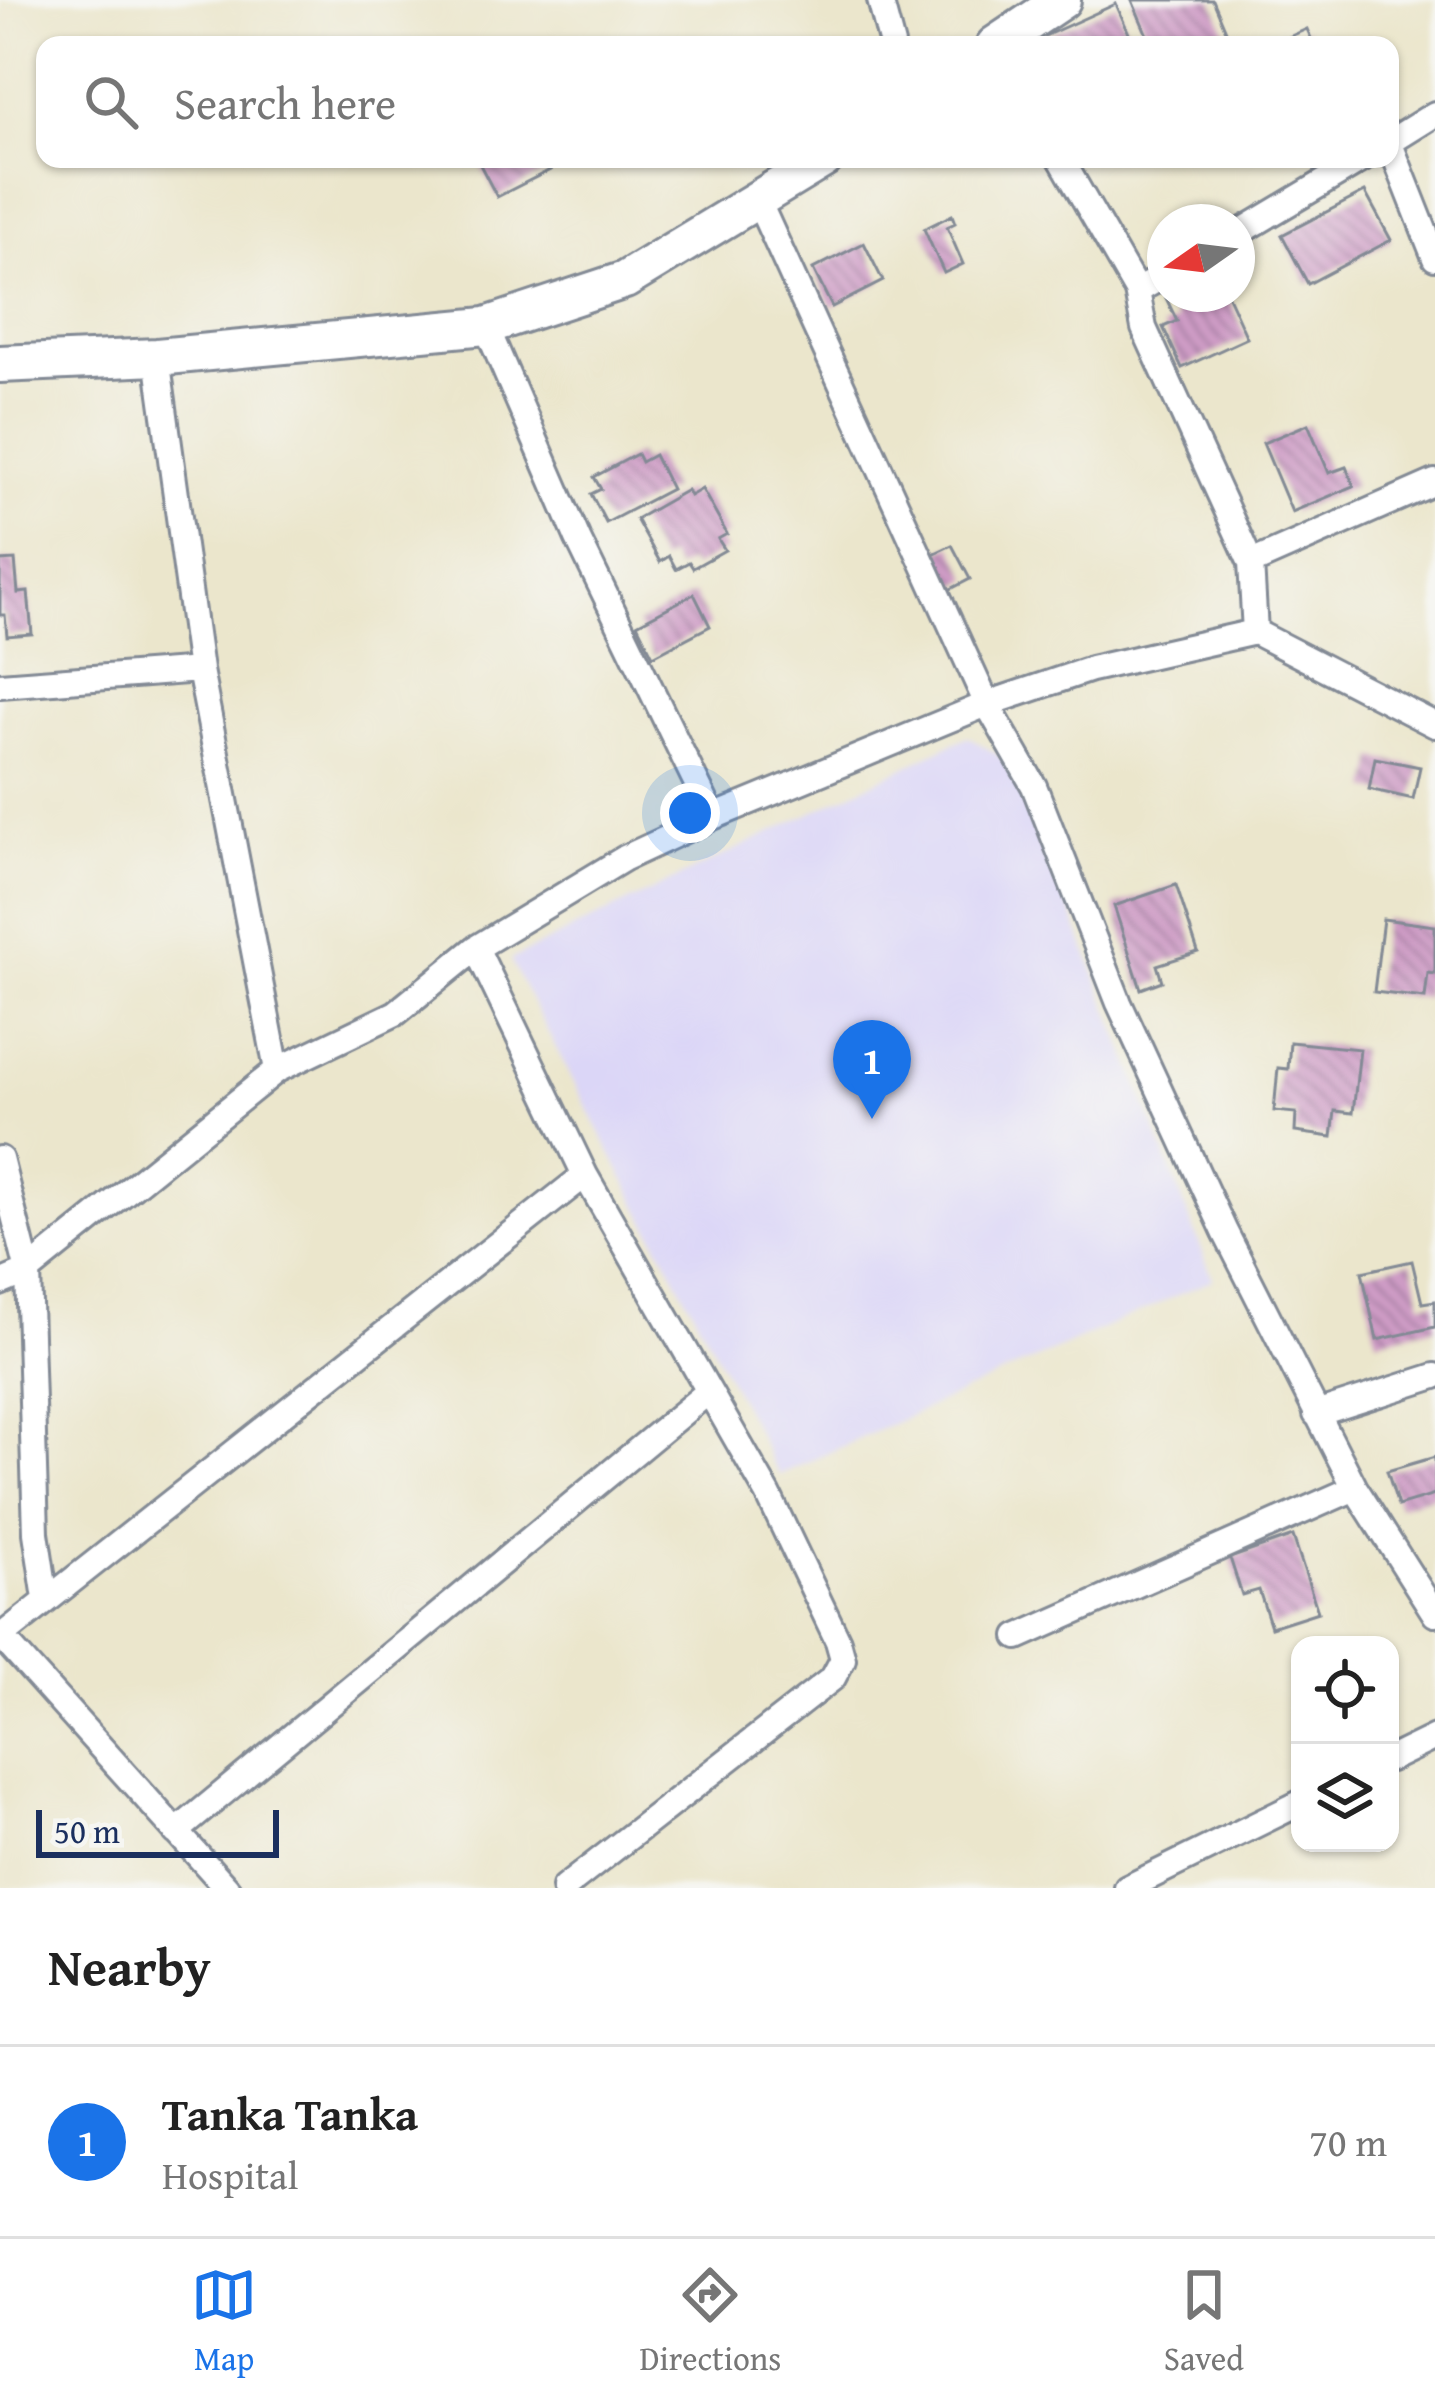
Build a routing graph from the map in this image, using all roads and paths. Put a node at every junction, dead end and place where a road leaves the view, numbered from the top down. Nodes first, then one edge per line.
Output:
1 (880, 0) edge
2 (1062, 0) edge
3 (890, 36) edge
4 (1008, 36) edge
5 (1435, 114) edge
6 (1399, 137) edge
7 (1399, 166) edge
8 (810, 168) edge
9 (1066, 168) edge
10 (1348, 168) edge
11 (758, 201) junction
12 (1255, 223) edge
13 (1435, 258) edge
14 (1147, 285) edge
15 (1137, 291) junction
16 (486, 326) junction
17 (157, 357) junction
18 (0, 364) edge
19 (1435, 482) edge
20 (1251, 562) junction
21 (1255, 632) junction
22 (200, 670) junction
23 (0, 685) edge
24 (986, 704) junction
25 (1435, 725) edge
26 (713, 817) junction
27 (476, 948) junction
28 (277, 1070) junction
29 (0, 1160) edge
30 (585, 1175) junction
31 (28, 1270) junction
32 (0, 1283) edge
33 (1435, 1376) edge
34 (708, 1392) junction
35 (1316, 1414) junction
36 (1355, 1489) junction
37 (46, 1599) junction
38 (1435, 1614) edge
39 (1, 1636) edge
40 (1018, 1637) dead end
41 (1435, 1738) edge
42 (1399, 1756) edge
43 (1291, 1807) edge
44 (176, 1832) junction
45 (227, 1888) edge
46 (564, 1888) edge
47 (1127, 1888) edge

1 - 3 street
2 - 4 street
5 - 6 street
7 - 13 street
8 - 11 street
9 - 15 street
10 - 12 street
11 - 16 street
11 - 24 street
14 - 15 street
15 - 20 street
16 - 17 street
16 - 26 street
17 - 18 street
17 - 22 street
19 - 20 street
20 - 21 street
21 - 24 street
21 - 25 street
22 - 23 street
22 - 28 street
24 - 26 street
24 - 35 street
26 - 27 street
27 - 28 street
27 - 30 street
28 - 31 street
29 - 31 street
30 - 34 street
30 - 37 street
31 - 32 street
31 - 37 street
33 - 35 street
34 - 44 street
34 - 46 street
35 - 36 street
36 - 38 street
36 - 40 street
37 - 39 street
39 - 44 street
41 - 42 street
43 - 47 street
44 - 45 street

